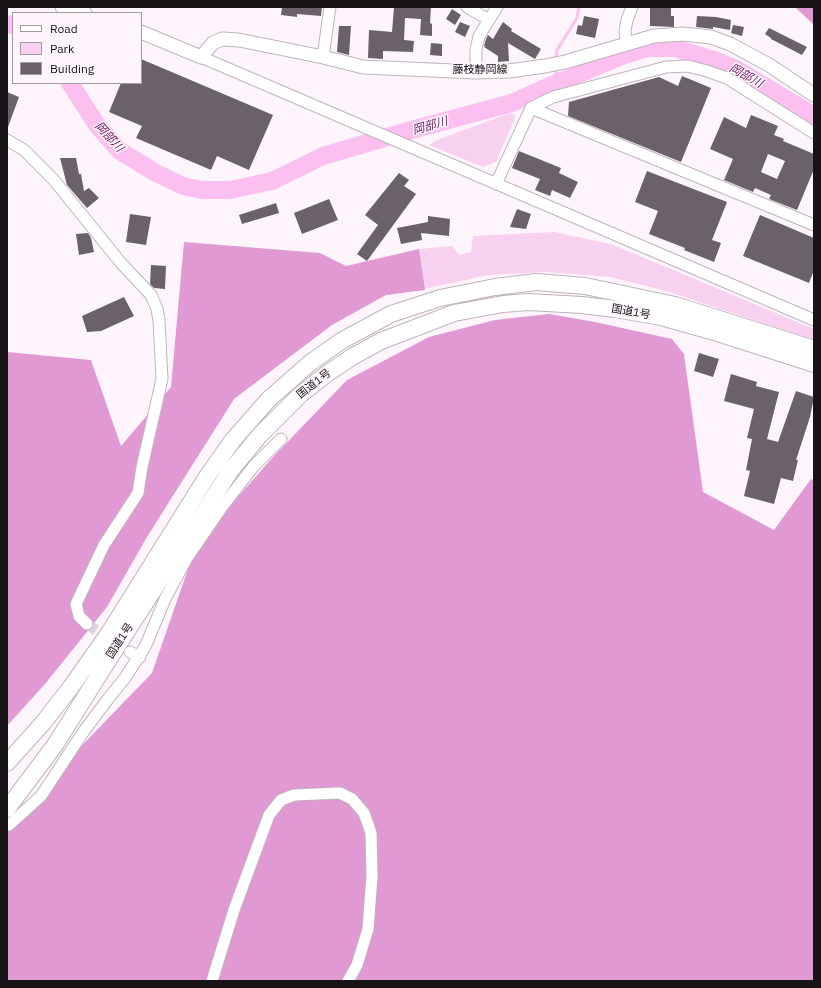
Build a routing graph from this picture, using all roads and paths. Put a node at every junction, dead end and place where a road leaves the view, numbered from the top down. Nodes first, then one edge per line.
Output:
1 (62, 7) edge
2 (330, 7) edge
3 (466, 7) edge
4 (497, 7) edge
5 (632, 7) edge
6 (81, 12) edge
7 (489, 20) junction
8 (142, 32) edge
9 (626, 44) junction
10 (201, 57) junction
11 (322, 57) junction
12 (476, 72) junction
13 (814, 95) edge
14 (531, 108) junction
15 (814, 134) edge
16 (7, 140) edge
17 (496, 184) junction
18 (814, 225) edge
19 (814, 320) edge
20 (814, 350) edge
21 (814, 364) edge
22 (281, 439) dead end
23 (87, 624) tunnel mouth
24 (130, 652) dead end
25 (140, 657) junction
26 (7, 763) edge
27 (7, 809) edge
28 (9, 825) dead end
29 (212, 981) edge
30 (348, 981) edge

1 - 6 main road
2 - 11 street
3 - 7 street
4 - 7 street
5 - 9 street
7 - 12 street
8 - 10 main road
9 - 12 main road, 藤枝静岡線
9 - 13 main road, 藤枝静岡線
10 - 11 main road, 藤枝静岡線
10 - 17 street
11 - 12 main road, 藤枝静岡線
14 - 15 street
14 - 17 street
14 - 18 street
16 - 23 street
17 - 19 street
20 - 26 highway, 国道1号
21 - 27 highway, 国道1号
22 - 25 street
24 - 25 street
25 - 28 street
29 - 30 street

